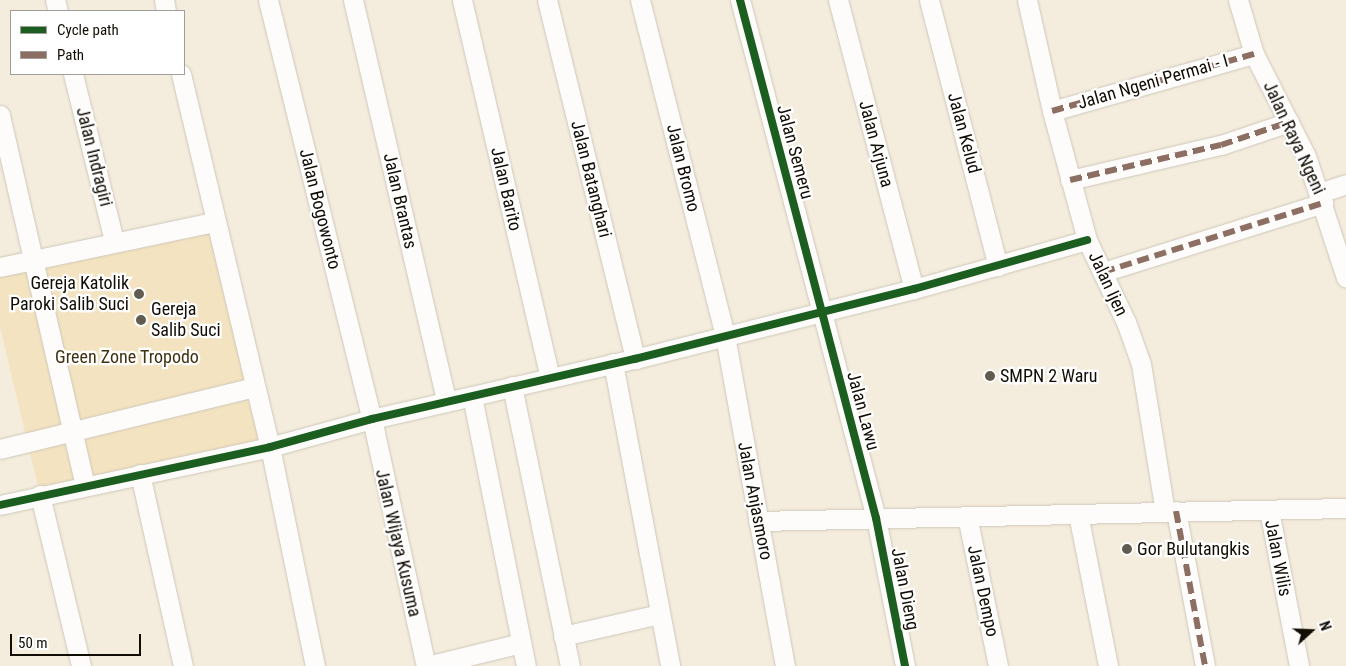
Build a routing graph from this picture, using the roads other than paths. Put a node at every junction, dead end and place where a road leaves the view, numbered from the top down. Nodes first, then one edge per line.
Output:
1 (268, 0) edge
2 (353, 0) edge
3 (462, 0) edge
4 (546, 0) edge
5 (640, 0) edge
6 (740, 0) edge
7 (838, 0) edge
8 (929, 0) edge
9 (1028, 0) edge
10 (1238, 0) edge
11 (1254, 54) junction
12 (73, 75) edge
13 (181, 75) edge
14 (1052, 110) junction
15 (0, 114) edge
16 (1288, 122) junction
17 (1070, 180) junction
18 (1346, 184) edge
19 (1321, 198) junction
20 (214, 222) junction
21 (1087, 240) junction
22 (114, 241) junction
23 (1342, 246) edge
24 (33, 259) junction
25 (998, 266) junction
26 (0, 267) edge
27 (1104, 272) junction
28 (1346, 278) edge
29 (914, 288) junction
30 (822, 312) junction
31 (725, 336) junction
32 (635, 359) junction
33 (613, 363) junction
34 (550, 378) junction
35 (512, 386) junction
36 (255, 387) junction
37 (472, 396) junction
38 (446, 401) junction
39 (372, 419) junction
40 (72, 431) junction
41 (270, 447) junction
42 (0, 449) edge
43 (140, 474) junction
44 (84, 485) junction
45 (40, 495) junction
46 (0, 505) edge
47 (1346, 508) edge
48 (1269, 510) junction
49 (1171, 512) junction
50 (1078, 514) junction
51 (966, 516) junction
52 (876, 518) junction
53 (758, 521) junction
54 (660, 614) junction
55 (564, 636) junction
56 (521, 643) junction
57 (81, 666) edge
58 (183, 666) edge
59 (315, 666) edge
60 (427, 666) edge
61 (526, 666) edge
62 (570, 666) edge
63 (670, 666) edge
64 (785, 666) edge
65 (905, 666) edge
66 (998, 666) edge
67 (1108, 666) edge
68 (1205, 666) edge
69 (1299, 666) edge

1 - 39 street, Jalan Bogowonto
2 - 38 street, Jalan Brantas
3 - 34 street, Jalan Barito
4 - 32 street, Jalan Batanghari
5 - 31 street, Jalan Bromo
6 - 30 street, Jalan Semeru
7 - 29 street, Jalan Arjuna
8 - 25 street, Jalan Kelud
9 - 14 street, Jalan Ijen
10 - 11 street, Jalan Raya Ngeni
11 - 14 street, Jalan Ngeni Permai - I
11 - 16 street, Jalan Raya Ngeni
12 - 22 street, Jalan Indragiri
13 - 20 street
14 - 17 street, Jalan Ijen
15 - 24 street
16 - 17 street
16 - 19 street, Jalan Raya Ngeni
17 - 21 street, Jalan Ijen
18 - 19 street
19 - 23 street, Jalan Raya Ngeni
19 - 27 street
20 - 22 street
20 - 36 street
21 - 25 street
21 - 27 street, Jalan Ijen
22 - 24 street
23 - 28 street, Jalan Raya Ngeni
24 - 26 street
24 - 40 street
25 - 29 street
27 - 49 street, Jalan Ijen
29 - 30 street
30 - 31 street
30 - 52 street, Jalan Lawu
31 - 32 street
31 - 53 street, Jalan Anjasmoro
32 - 33 street
33 - 34 street
33 - 54 street
34 - 35 street
35 - 37 street
35 - 55 street
36 - 40 street
36 - 41 street
37 - 38 street
37 - 56 street
38 - 39 street
39 - 41 street
39 - 60 street, Jalan Wijaya Kusuma
40 - 42 street
40 - 44 street
41 - 43 street
41 - 59 street
43 - 44 street
43 - 58 street
44 - 45 street
45 - 46 street
45 - 57 street
47 - 48 street
48 - 49 street
48 - 69 street, Jalan Wilis
49 - 50 street
49 - 68 street, Jalan Ijen
50 - 51 street
50 - 67 street
51 - 52 street
51 - 66 street, Jalan Dempo
52 - 53 street
52 - 65 street, Jalan Dieng
53 - 64 street, Jalan Anjasmoro
54 - 55 street
54 - 63 street
55 - 62 street
56 - 60 street
56 - 61 street

